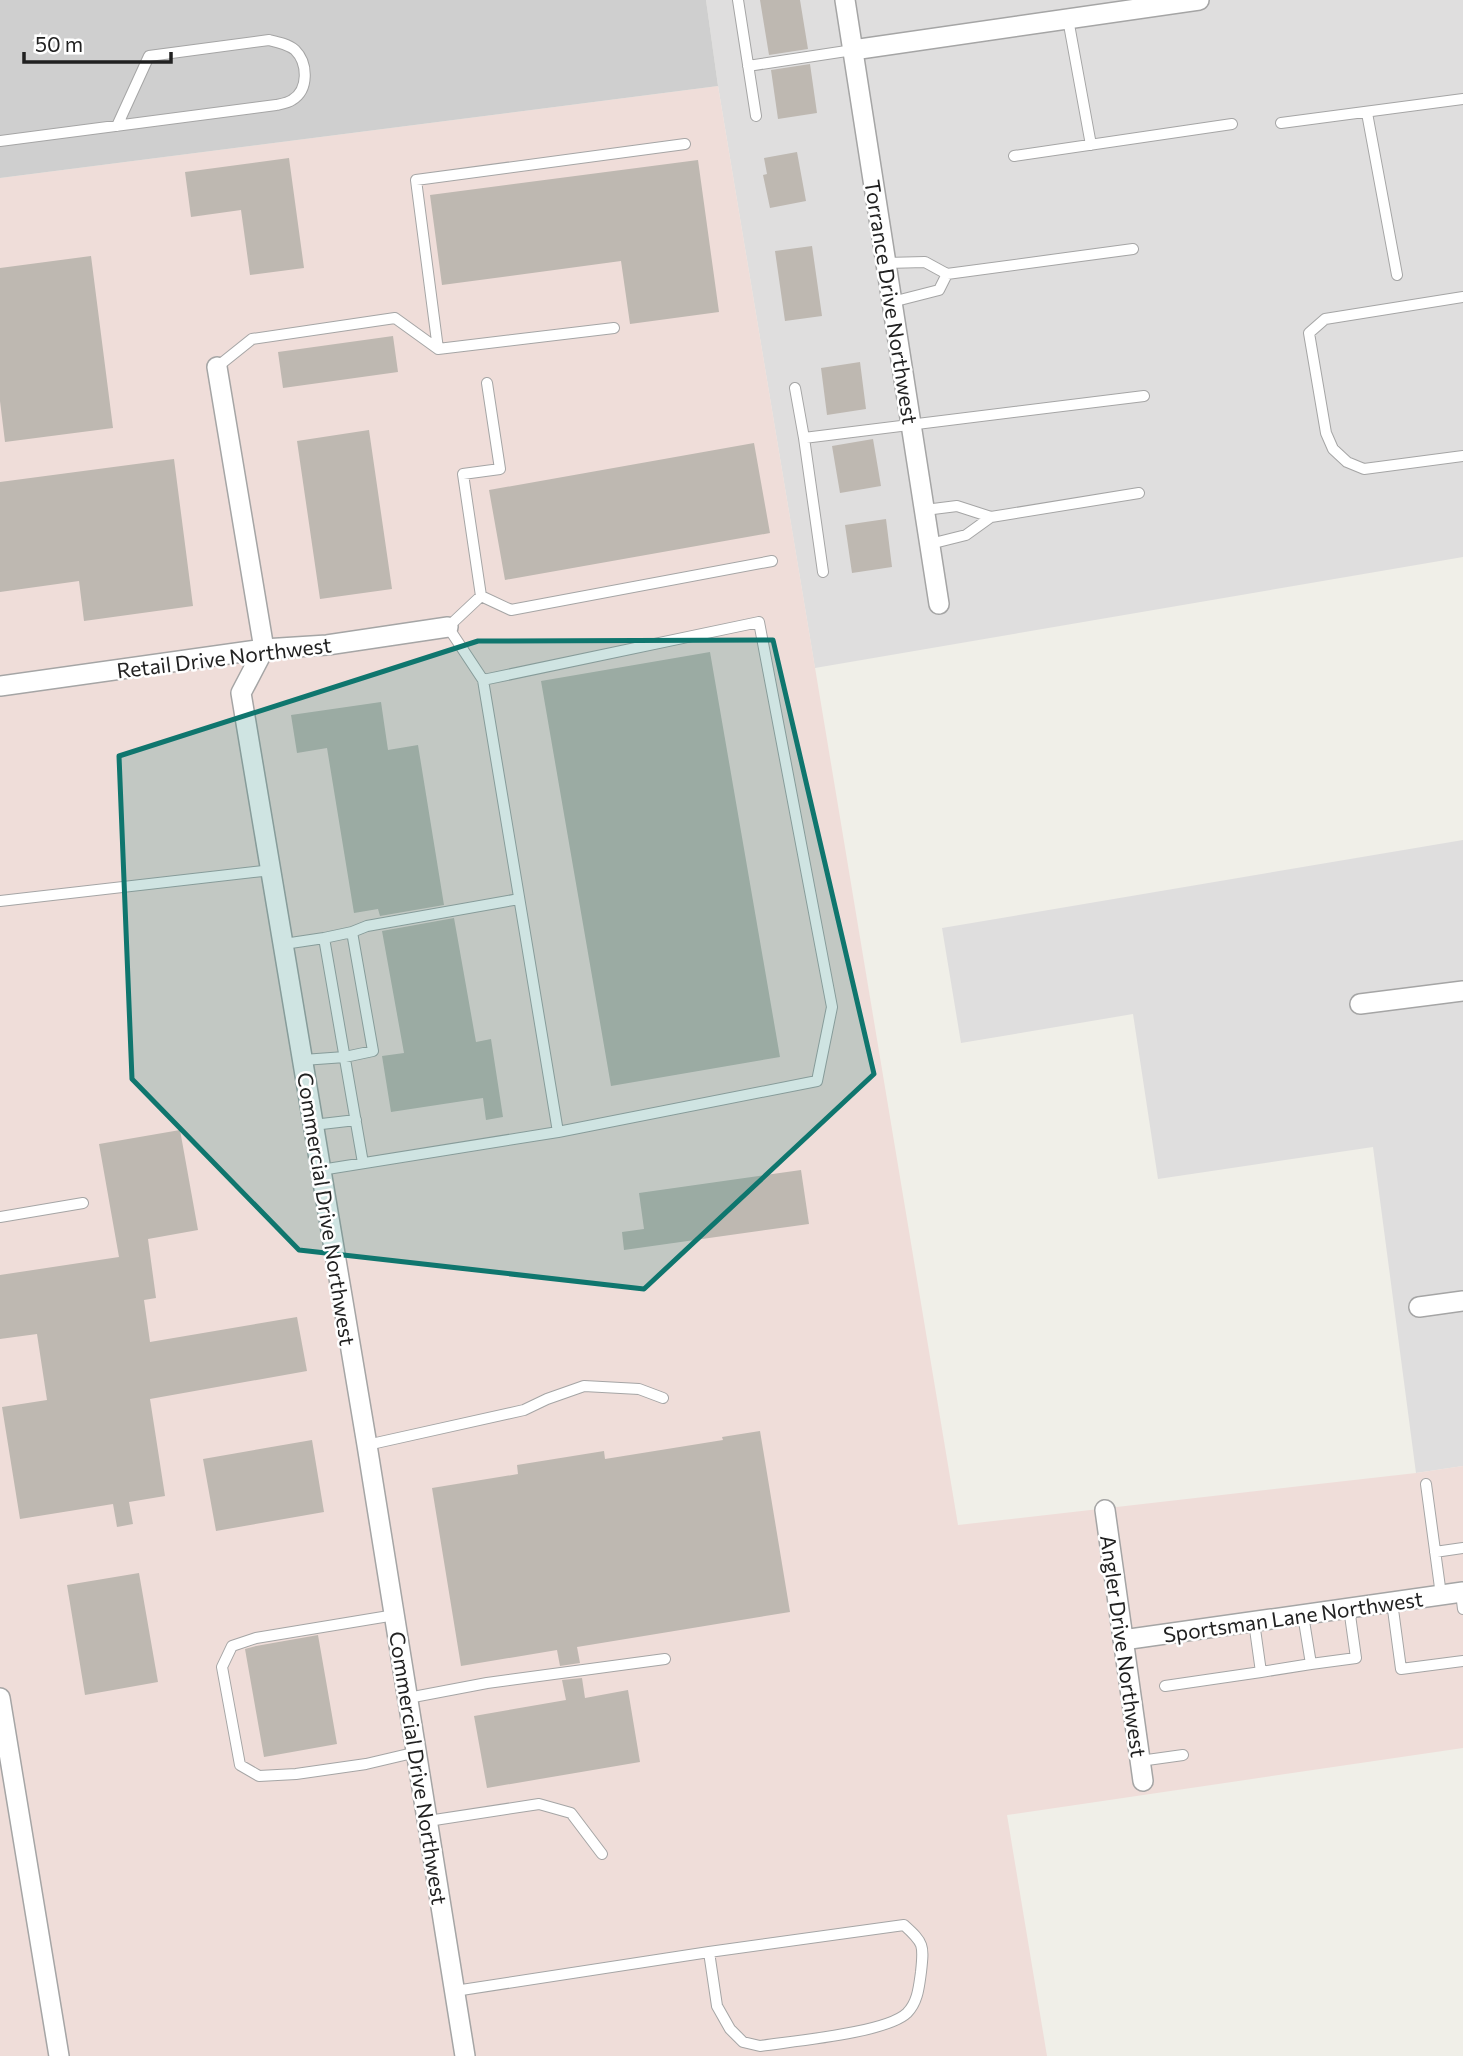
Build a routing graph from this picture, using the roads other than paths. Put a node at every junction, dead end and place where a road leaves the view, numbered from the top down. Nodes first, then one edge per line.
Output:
1 (738, 0) edge
2 (845, 0) edge
3 (1199, 0) edge
4 (1068, 19) junction
5 (853, 50) junction
6 (748, 66) junction
7 (1463, 99) edge
8 (1367, 113) junction
9 (756, 116) dead end
10 (1281, 123) dead end
11 (1232, 124) dead end
12 (117, 126) junction
13 (0, 141) edge
14 (685, 144) dead end
15 (1091, 145) junction
16 (1014, 156) dead end
17 (1133, 249) dead end
18 (886, 263) junction
19 (947, 274) junction
20 (1397, 275) dead end
21 (1463, 297) edge
22 (892, 302) junction
23 (614, 328) dead end
24 (438, 349) junction
25 (217, 367) joint
26 (487, 383) dead end
27 (795, 388) dead end
28 (1144, 396) dead end
29 (911, 426) junction
30 (804, 438) junction
31 (1463, 456) edge
32 (1139, 493) dead end
33 (925, 510) junction
34 (991, 517) junction
35 (930, 544) junction
36 (772, 561) dead end
37 (823, 572) dead end
38 (481, 596) junction
39 (939, 604) dead end
40 (448, 627) junction
41 (264, 649) junction
42 (483, 680) junction
43 (0, 686) edge
44 (272, 870) junction
45 (519, 899) junction
46 (0, 901) edge
47 (352, 932) junction
48 (324, 938) junction
49 (284, 944) junction
50 (1463, 991) edge
51 (1360, 1004) dead end
52 (345, 1057) junction
53 (303, 1060) junction
54 (356, 1120) junction
55 (313, 1125) junction
56 (558, 1132) junction
57 (363, 1163) junction
58 (321, 1170) junction
59 (83, 1203) dead end
60 (0, 1217) edge
61 (1463, 1301) edge
62 (1419, 1307) dead end
63 (663, 1398) dead end
64 (367, 1445) junction
65 (1426, 1484) dead end
66 (1105, 1510) dead end
67 (1463, 1548) edge
68 (1435, 1552) junction
69 (1441, 1595) junction
70 (1462, 1598) edge
71 (1392, 1602) junction
72 (1349, 1608) junction
73 (395, 1615) junction
74 (1303, 1615) junction
75 (1254, 1622) junction
76 (1123, 1640) junction
77 (665, 1659) dead end
78 (1463, 1661) edge
79 (1311, 1664) junction
80 (1261, 1672) junction
81 (1165, 1685) dead end
82 (0, 1698) edge
83 (408, 1698) junction
84 (417, 1752) junction
85 (1183, 1755) dead end
86 (1140, 1761) junction
87 (1143, 1781) dead end
88 (428, 1821) junction
89 (602, 1854) dead end
90 (709, 1952) junction
91 (455, 1991) junction
92 (59, 2056) edge
93 (466, 2056) edge

1 - 6 lane
2 - 5 street, Torrance Drive Northwest
3 - 4 street
4 - 5 street
4 - 15 lane
5 - 6 lane
5 - 18 street, Torrance Drive Northwest
6 - 9 lane
7 - 8 lane
8 - 10 lane
8 - 20 lane
11 - 15 lane
12 - 12 lane
12 - 13 lane
14 - 24 lane
15 - 16 lane
17 - 19 lane
18 - 19 lane
18 - 22 street, Torrance Drive Northwest
19 - 22 lane
21 - 31 lane
22 - 29 street, Torrance Drive Northwest
23 - 24 lane
24 - 25 lane
25 - 41 street
26 - 38 lane
27 - 30 lane
28 - 29 lane
29 - 30 lane
29 - 33 street, Torrance Drive Northwest
30 - 37 lane
32 - 34 lane
33 - 34 lane
33 - 35 street, Torrance Drive Northwest
34 - 35 lane
35 - 39 street, Torrance Drive Northwest
36 - 38 lane
38 - 40 lane
40 - 41 street, Retail Drive Northwest
40 - 42 lane
41 - 43 street, Retail Drive Northwest
41 - 44 street, Commercial Drive Northwest
42 - 45 lane
42 - 56 lane
44 - 46 lane
44 - 49 street, Commercial Drive Northwest
45 - 47 lane
45 - 56 lane
47 - 48 lane
47 - 52 lane
48 - 49 lane
48 - 52 lane
49 - 53 street, Commercial Drive Northwest
50 - 51 street
52 - 53 lane
52 - 54 lane
53 - 55 street, Commercial Drive Northwest
54 - 55 lane
54 - 57 lane
55 - 58 street, Commercial Drive Northwest
56 - 57 lane
57 - 58 lane
58 - 64 street, Commercial Drive Northwest
59 - 60 lane
61 - 62 street
63 - 64 lane
64 - 73 street, Commercial Drive Northwest
65 - 68 lane
66 - 76 street, Angler Drive Northwest
67 - 68 lane
68 - 69 lane
69 - 70 street, Sportsman Lane Northwest
69 - 71 street, Sportsman Lane Northwest
71 - 72 street, Sportsman Lane Northwest
71 - 78 lane
72 - 74 street, Sportsman Lane Northwest
72 - 79 lane
73 - 83 street, Commercial Drive Northwest
73 - 84 lane
74 - 75 street, Sportsman Lane Northwest
74 - 79 lane
75 - 76 street, Sportsman Lane Northwest
75 - 80 lane
76 - 86 street, Angler Drive Northwest
77 - 83 lane
79 - 80 lane
80 - 81 lane
82 - 92 street
83 - 84 street, Commercial Drive Northwest
84 - 88 street, Commercial Drive Northwest
85 - 86 lane
86 - 87 street, Angler Drive Northwest
88 - 89 lane
88 - 91 street, Commercial Drive Northwest
90 - 90 lane
90 - 91 lane
91 - 93 street, Commercial Drive Northwest

